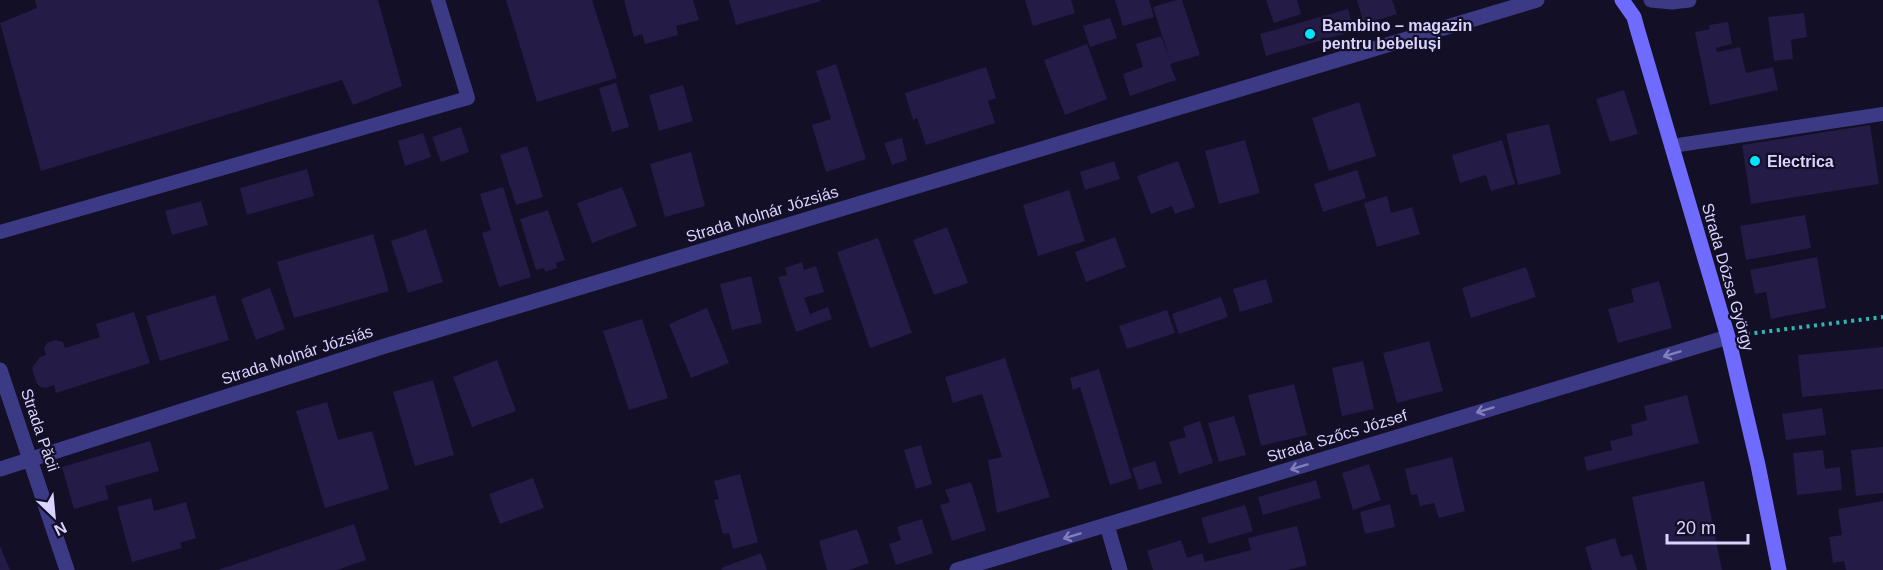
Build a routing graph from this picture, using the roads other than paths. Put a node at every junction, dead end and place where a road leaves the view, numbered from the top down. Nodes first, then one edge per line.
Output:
1 (438, 0) edge
2 (1537, 0) edge
3 (1623, 0) edge
4 (1651, 0) edge
5 (1689, 0) edge
6 (1883, 114) edge
7 (1672, 146) junction
8 (0, 232) edge
9 (1728, 337) junction
10 (0, 370) edge
11 (31, 458) junction
12 (0, 468) edge
13 (1107, 525) junction
14 (67, 570) edge
15 (957, 570) edge
16 (1120, 570) edge
17 (1779, 570) edge

1 - 8 lane
2 - 11 street, Strada Molnár Józsiás
3 - 7 main road, Strada Dózsa György
4 - 5 street
6 - 7 lane
7 - 9 main road, Strada Dózsa György
9 -> 13 street, Strada Szőcs József
9 - 17 main road, Strada Dózsa György
10 - 11 street, Strada Păcii
11 - 12 street, Strada Molnár Józsiás
11 - 14 street, Strada Păcii
13 -> 15 street, Strada Szőcs József
13 - 16 street

